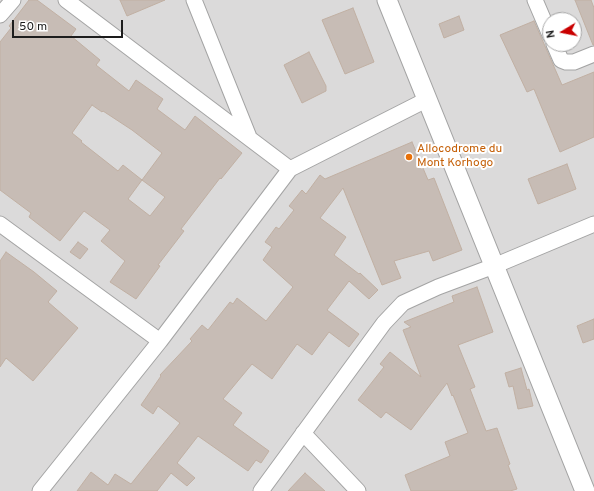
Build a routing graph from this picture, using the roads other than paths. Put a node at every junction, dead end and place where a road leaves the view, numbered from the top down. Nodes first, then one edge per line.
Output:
1 (12, 0) edge
2 (66, 0) edge
3 (194, 0) edge
4 (387, 0) edge
5 (535, 0) edge
6 (0, 15) edge
7 (542, 16) edge
8 (558, 52) edge
9 (594, 54) edge
10 (428, 99) junction
11 (249, 137) junction
12 (290, 169) junction
13 (0, 224) edge
14 (594, 224) edge
15 (494, 266) junction
16 (160, 341) junction
17 (303, 433) junction
18 (40, 491) edge
19 (261, 491) edge
20 (358, 491) edge
21 (585, 491) edge

1 - 6 street
2 - 11 street
3 - 11 street
4 - 10 street
5 - 7 street
8 - 9 street
10 - 12 street
10 - 15 street
11 - 12 street
12 - 16 street
13 - 16 street
14 - 15 street
15 - 17 street
15 - 21 street
16 - 18 street
17 - 19 street
17 - 20 street

